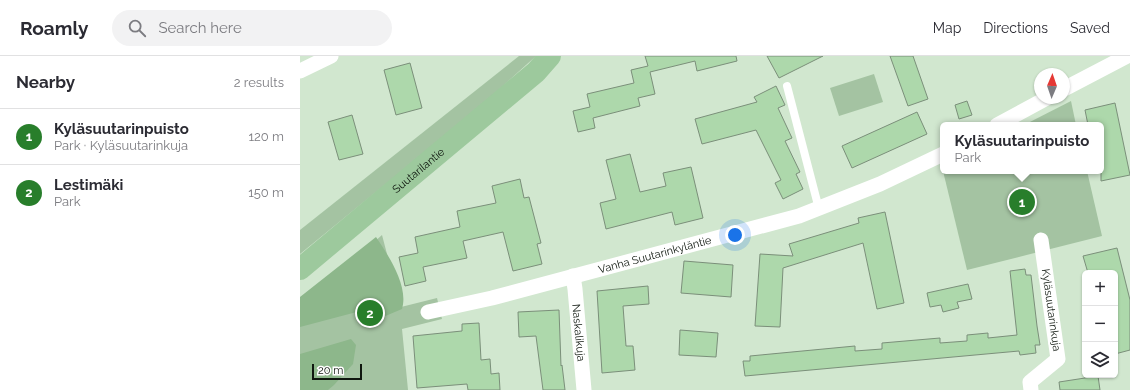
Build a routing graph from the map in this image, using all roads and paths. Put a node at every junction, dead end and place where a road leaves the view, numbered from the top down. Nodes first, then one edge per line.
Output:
1 (331, 56) edge
2 (563, 56) edge
3 (1127, 56) edge
4 (543, 64) edge
5 (300, 71) edge
6 (787, 86) dead end
7 (1070, 86) edge
8 (1036, 104) edge
9 (1003, 122) edge
10 (940, 155) edge
11 (819, 209) junction
12 (1041, 240) dead end
13 (300, 269) edge
14 (573, 276) junction
15 (428, 312) dead end
16 (584, 390) edge
17 (1031, 390) edge

1 - 5 street
2 - 4 main road, Suutarilantie
3 - 7 street
4 - 13 main road, Suutarilantie
6 - 11 lane
8 - 9 street
10 - 11 street, Vanha Suutarinkyläntie
11 - 14 street, Vanha Suutarinkyläntie
12 - 17 street, Kyläsuutarinkuja
14 - 15 street, Vanha Suutarinkyläntie
14 - 16 street, Naskalikuja

